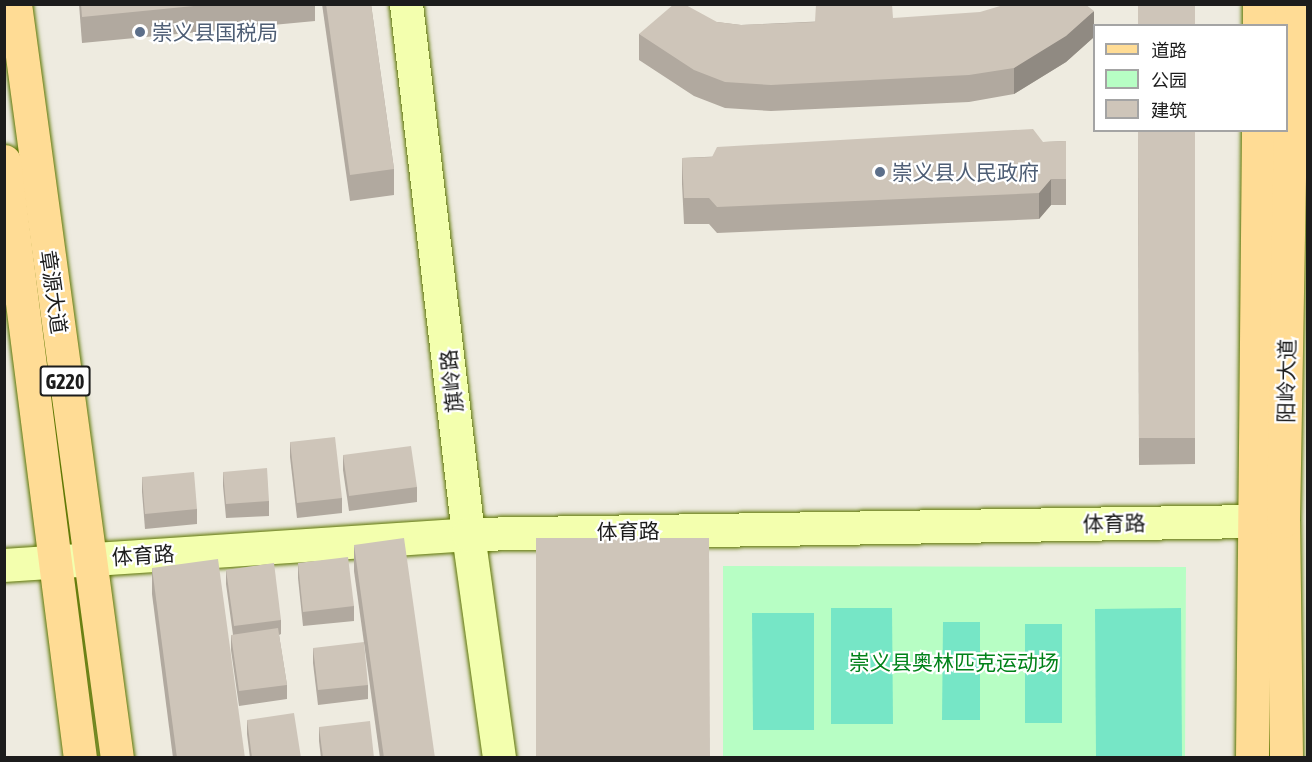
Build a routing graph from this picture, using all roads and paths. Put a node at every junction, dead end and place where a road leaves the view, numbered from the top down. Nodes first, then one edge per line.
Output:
1 (15, 4) edge
2 (406, 4) edge
3 (1259, 4) edge
4 (1292, 4) edge
5 (1259, 24) edge
6 (1258, 132) edge
7 (4, 161) edge
8 (1253, 521) junction
9 (468, 534) junction
10 (89, 558) junction
11 (55, 560) junction
12 (4, 565) edge
13 (80, 758) edge
14 (117, 758) edge
15 (499, 758) edge
16 (1252, 758) edge
17 (1286, 758) edge

1 - 10 main road, 章源大道 / G220
2 - 9 street, 旗岭路
3 - 5 main road
4 - 17 main road, 阳岭大道
6 - 8 main road, 阳岭大道
7 - 11 main road, 章源大道 / G220
8 - 9 street, 体育路
8 - 16 main road, 阳岭大道
9 - 10 street, 体育路
9 - 15 street, 旗岭路
10 - 11 street, 体育路
10 - 14 main road, 章源大道 / G220
11 - 12 street, 体育路
11 - 13 main road, 章源大道 / G220

